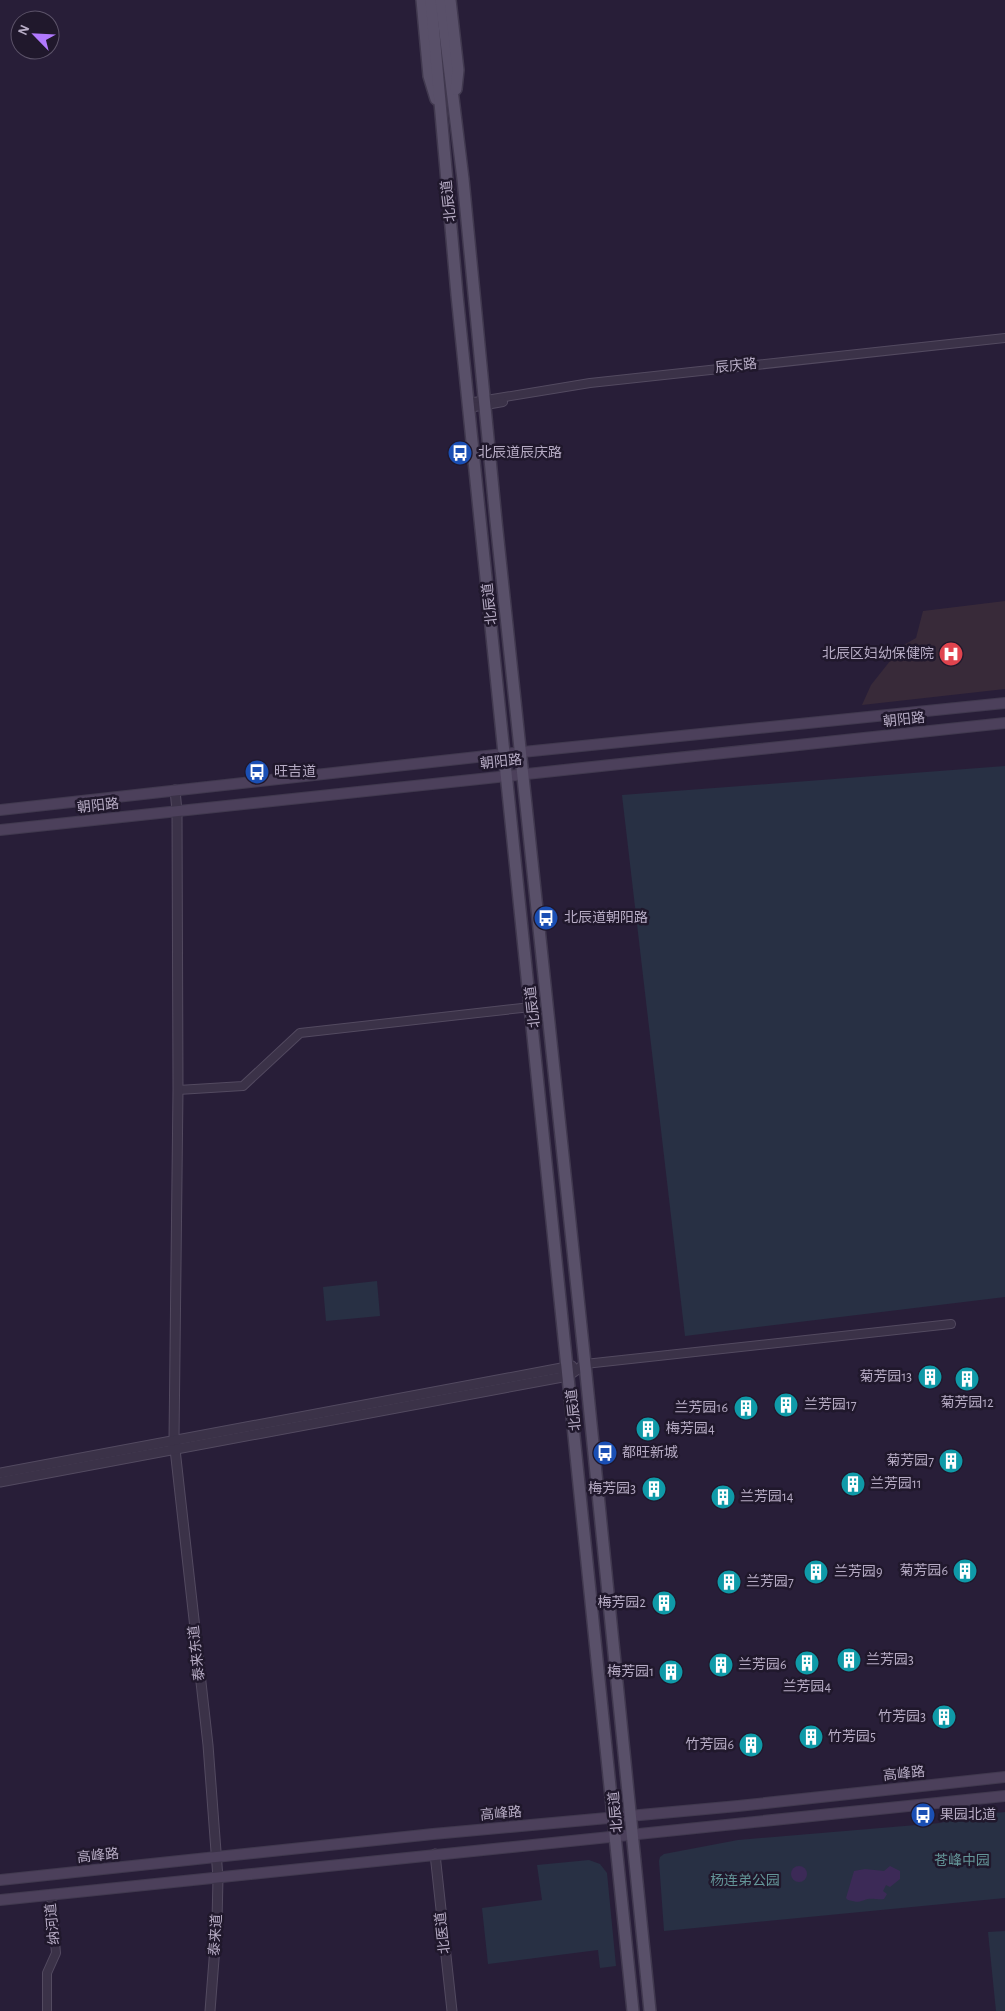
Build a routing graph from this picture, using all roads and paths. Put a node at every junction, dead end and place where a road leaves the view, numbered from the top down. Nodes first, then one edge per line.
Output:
1 (422, 0) edge
2 (431, 0) edge
3 (442, 0) edge
4 (450, 0) edge
5 (454, 114) junction
6 (442, 115) junction
7 (1005, 338) edge
8 (1005, 342) edge
9 (485, 402) junction
10 (468, 406) junction
11 (1005, 703) edge
12 (1005, 723) edge
13 (521, 753) junction
14 (504, 754) junction
15 (524, 774) junction
16 (507, 775) junction
17 (175, 790) junction
18 (0, 810) edge
19 (177, 811) junction
20 (0, 830) edge
21 (531, 1007) junction
22 (178, 1090) junction
23 (951, 1324) dead end
24 (585, 1364) junction
25 (568, 1371) junction
26 (174, 1444) junction
27 (0, 1473) edge
28 (0, 1482) edge
29 (1005, 1777) edge
30 (1005, 1796) edge
31 (631, 1815) junction
32 (612, 1817) junction
33 (633, 1835) junction
34 (614, 1837) junction
35 (435, 1854) junction
36 (216, 1858) junction
37 (218, 1878) junction
38 (0, 1880) edge
39 (50, 1895) junction
40 (0, 1900) edge
41 (47, 2011) edge
42 (210, 2011) edge
43 (452, 2011) edge
44 (633, 2011) edge
45 (650, 2011) edge

1 - 6 main road
2 - 6 main road, 北辰道
3 - 5 main road, 北辰道
4 - 5 main road
5 - 9 main road, 北辰道
6 - 10 main road, 北辰道
7 - 9 street, 辰庆路
8 - 9 street, 辰庆路
9 - 10 street, 辰庆路
9 - 13 main road, 北辰道
10 - 14 main road, 北辰道
11 - 13 main road, 朝阳路
12 - 15 main road, 朝阳路
13 - 14 main road, 朝阳路
13 - 15 main road, 北辰道
14 - 16 main road, 北辰道
14 - 17 main road, 朝阳路
15 - 16 main road, 朝阳路
15 - 24 main road, 北辰道
16 - 19 main road, 朝阳路
16 - 21 main road, 北辰道
17 - 18 main road, 朝阳路
17 - 19 street, 泰来东道
19 - 20 main road, 朝阳路
19 - 22 street, 泰来东道
21 - 22 street
21 - 25 main road, 北辰道
22 - 26 street, 泰来东道
23 - 24 street
24 - 25 street
24 - 31 main road, 北辰道
25 - 26 street
25 - 32 main road, 北辰道
26 - 27 street
26 - 28 street
26 - 36 street, 泰来东道
29 - 31 main road, 高峰路
30 - 33 main road
31 - 32 main road, 高峰路
31 - 33 main road, 北辰道
32 - 34 main road, 北辰道
32 - 36 main road, 高峰路
33 - 34 main road
33 - 45 main road, 北辰道
34 - 35 main road
34 - 44 main road, 北辰道
35 - 37 main road
35 - 43 street, 北医道
36 - 37 street, 泰来道
36 - 38 main road, 高峰路
37 - 39 main road
37 - 42 street, 泰来道
39 - 40 main road
39 - 41 street, 纳河道

